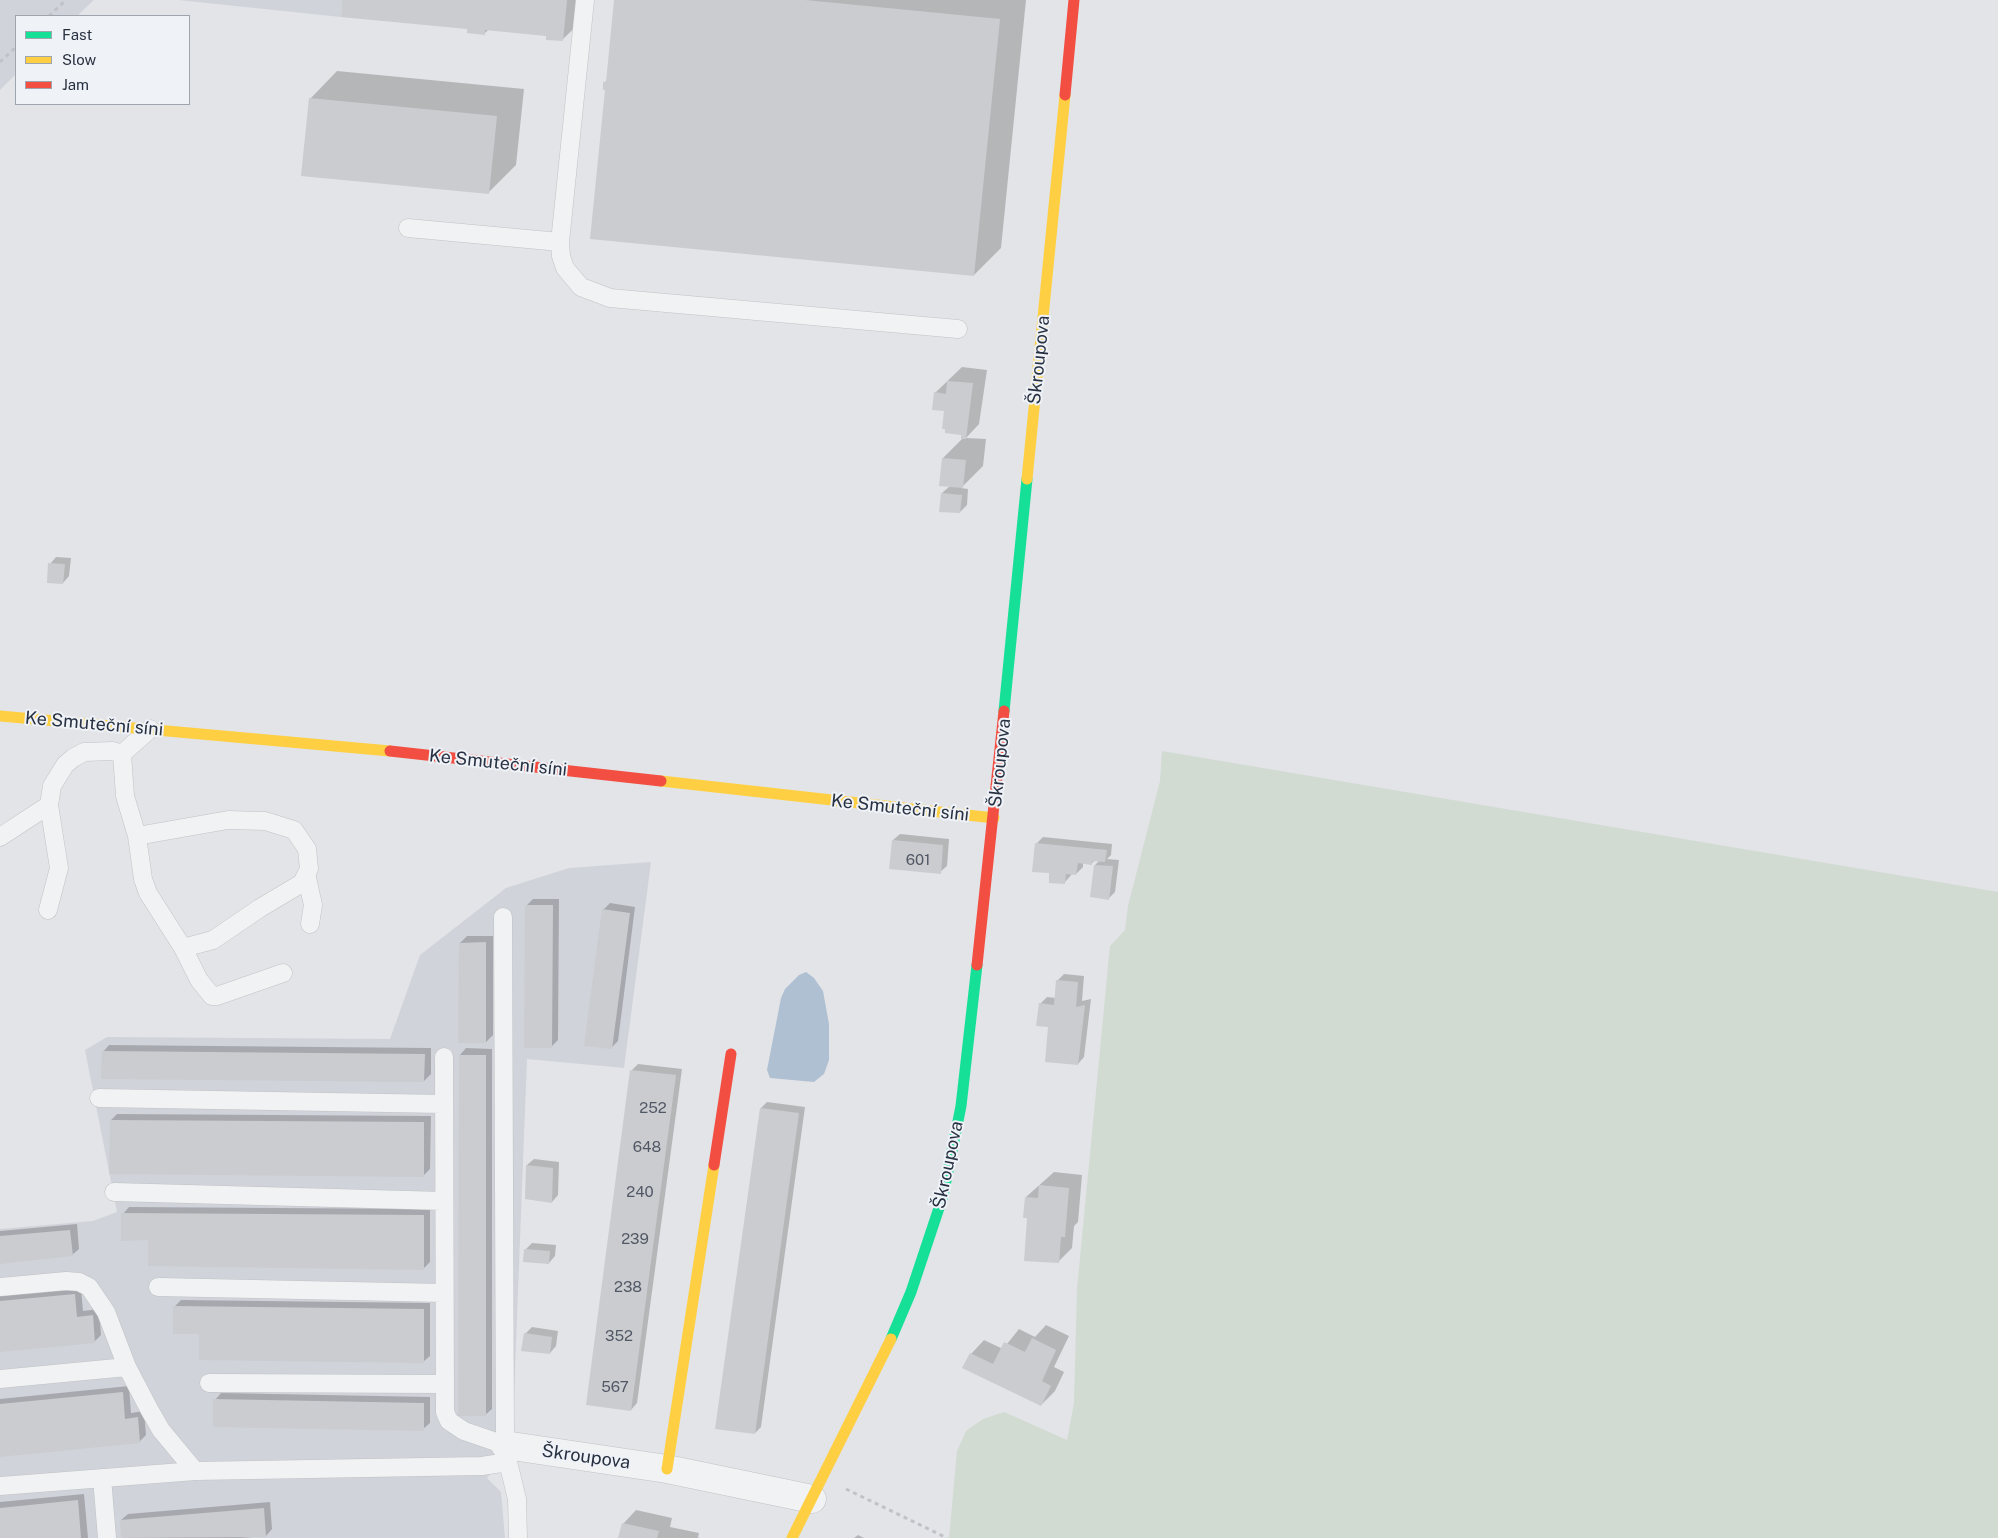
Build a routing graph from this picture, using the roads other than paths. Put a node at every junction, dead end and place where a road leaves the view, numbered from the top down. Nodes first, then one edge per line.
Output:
1 (585, 0) edge
2 (1074, 0) edge
3 (408, 228) dead end
4 (560, 242) junction
5 (958, 329) dead end
6 (0, 716) edge
7 (150, 729) junction
8 (122, 754) junction
9 (49, 805) junction
10 (994, 818) junction
11 (137, 836) junction
12 (0, 837) edge
13 (306, 878) junction
14 (48, 910) dead end
15 (503, 917) dead end
16 (310, 924) dead end
17 (183, 948) junction
18 (283, 973) dead end
19 (731, 1054) dead end
20 (444, 1057) dead end
21 (99, 1098) dead end
22 (444, 1104) junction
23 (114, 1192) dead end
24 (444, 1201) junction
25 (158, 1286) dead end
26 (0, 1287) edge
27 (444, 1292) junction
28 (127, 1367) junction
29 (0, 1379) edge
30 (209, 1383) dead end
31 (444, 1384) junction
32 (507, 1453) junction
33 (667, 1469) junction
34 (195, 1471) junction
35 (102, 1478) junction
36 (0, 1486) edge
37 (817, 1487) junction
38 (107, 1538) edge
39 (518, 1538) edge
40 (792, 1538) edge

1 - 4 lane
2 - 10 street, Škroupova
3 - 4 lane
4 - 5 lane
6 - 7 street, Ke Smuteční síni
7 - 8 lane
7 - 10 street, Ke Smuteční síni
8 - 9 lane
8 - 11 lane
9 - 12 lane
9 - 14 lane
10 - 37 street, Škroupova
11 - 13 lane
11 - 17 lane
13 - 16 lane
13 - 17 lane
15 - 32 lane
17 - 18 lane
19 - 33 street
20 - 22 lane
21 - 22 lane
22 - 24 lane
23 - 24 lane
24 - 27 lane
25 - 27 lane
26 - 28 lane
27 - 31 lane
28 - 29 lane
28 - 34 lane
30 - 31 lane
31 - 32 lane
32 - 33 street, Škroupova
32 - 34 lane
32 - 39 lane
33 - 37 street, Škroupova
34 - 35 lane
35 - 36 lane
35 - 38 lane
37 - 40 street, Škroupova

